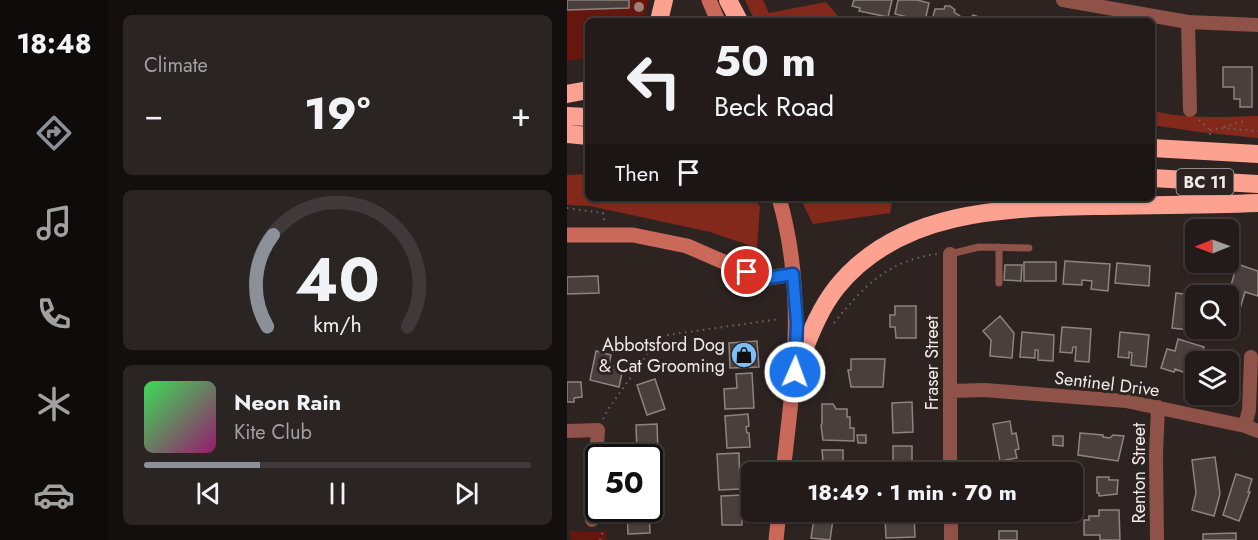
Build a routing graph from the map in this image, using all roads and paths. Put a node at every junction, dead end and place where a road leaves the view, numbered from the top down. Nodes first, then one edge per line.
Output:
1 (664, 0) edge
2 (709, 0) edge
3 (728, 0) edge
4 (1063, 0) edge
5 (660, 18) edge
6 (717, 18) edge
7 (737, 18) edge
8 (1188, 22) junction
9 (1258, 25) edge
10 (585, 91) edge
11 (567, 94) edge
12 (1190, 110) joint
13 (567, 116) edge
14 (585, 117) edge
15 (1244, 121) dead end
16 (1221, 128) junction
17 (1210, 130) junction
18 (1258, 131) edge
19 (567, 134) edge
20 (585, 136) edge
21 (1155, 148) edge
22 (1210, 152) junction
23 (1258, 154) edge
24 (1155, 160) edge
25 (1258, 164) edge
26 (1155, 178) edge
27 (1258, 184) edge
28 (780, 201) edge
29 (1258, 203) edge
30 (567, 208) edge
31 (604, 221) dead end
32 (567, 235) edge
33 (999, 247) junction
34 (1029, 248) dead end
35 (945, 254) junction
36 (793, 274) junction
37 (999, 283) dead end
38 (780, 319) dead end
39 (829, 329) dead end
40 (1251, 357) dead end
41 (795, 372) junction
42 (950, 391) junction
43 (1158, 407) junction
44 (1252, 429) edge
45 (598, 430) junction
46 (567, 431) edge
47 (597, 444) edge
48 (784, 462) edge
49 (950, 462) edge
50 (778, 522) edge
51 (951, 522) edge
52 (603, 531) dead end
53 (600, 540) edge
54 (776, 540) edge
55 (951, 540) edge
56 (1157, 540) edge

1 - 5 highway
2 - 6 main road
3 - 7 highway
4 - 8 street
8 - 9 street
8 - 12 street
10 - 11 highway
12 - 17 path
13 - 14 highway
15 - 16 path
16 - 17 path
16 - 18 path
17 - 22 path
19 - 20 highway
21 - 22 highway
22 - 23 highway
24 - 25 highway, BC 11
26 - 27 highway, BC 11
28 - 36 main road
29 - 41 highway
30 - 31 path
32 - 36 main road
33 - 34 lane
33 - 35 lane
33 - 37 lane
35 - 39 path
35 - 42 street, Fraser Street
36 - 41 main road
38 - 45 path
40 - 44 street
41 - 48 main road
42 - 43 street, Sentinel Drive
42 - 49 street, Fraser Street
43 - 44 street, Sentinel Drive
43 - 56 street, Renton Street
45 - 46 street
45 - 47 street
50 - 54 main road
51 - 55 street
52 - 53 path

